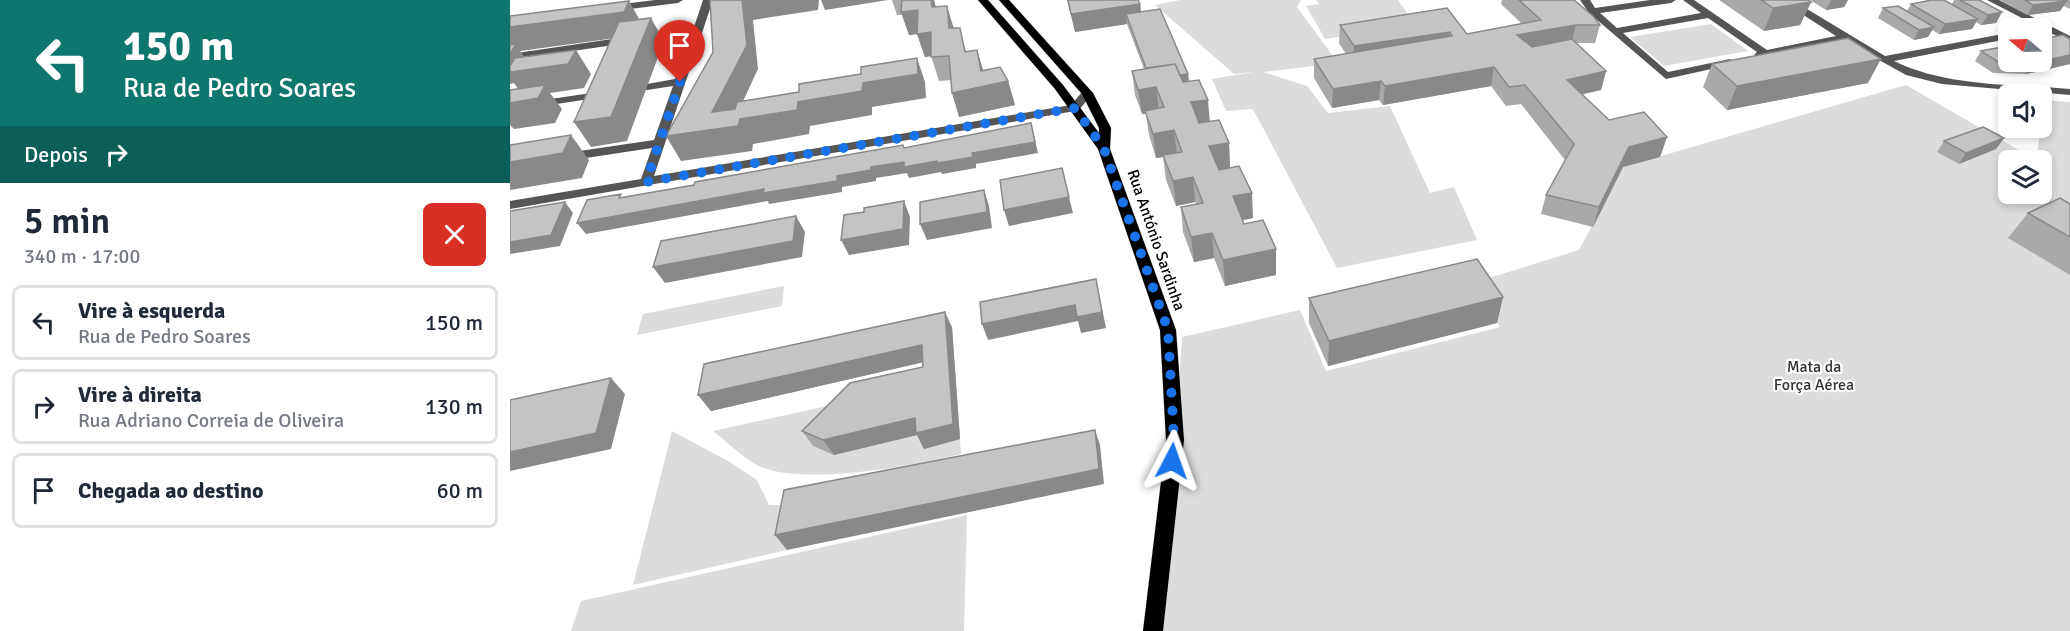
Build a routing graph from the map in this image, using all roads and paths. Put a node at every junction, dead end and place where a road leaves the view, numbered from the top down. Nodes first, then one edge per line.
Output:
1 (678, 0) edge
2 (708, 0) edge
3 (983, 0) edge
4 (1004, 0) edge
5 (1585, 0) edge
6 (1671, 0) edge
7 (1688, 0) edge
8 (1785, 0) edge
9 (1992, 0) edge
10 (600, 10) edge
11 (1592, 11) junction
12 (1709, 15) junction
13 (2025, 18) edge
14 (2069, 25) edge
15 (2052, 28) edge
16 (697, 30) junction
17 (1615, 32) junction
18 (2052, 32) edge
19 (1844, 37) junction
20 (1998, 38) edge
21 (2070, 40) edge
22 (1766, 54) junction
23 (510, 57) edge
24 (1883, 60) junction
25 (680, 82) junction
26 (647, 87) dead end
27 (614, 92) edge
28 (2070, 92) edge
29 (1087, 93) junction
30 (524, 106) edge
31 (1075, 108) junction
32 (659, 143) junction
33 (1104, 149) junction
34 (554, 159) edge
35 (646, 182) junction
36 (510, 205) edge
37 (1153, 631) edge

1 - 10 street
2 - 16 street
3 - 31 main road, Rua António Sardinha
4 - 29 main road, Rua António Sardinha
5 - 11 street
6 - 11 street
7 - 12 street
8 - 19 street
9 - 13 street
11 - 17 street
12 - 17 street
12 - 22 street
14 - 15 street
16 - 23 street
16 - 25 street
17 - 22 street
18 - 21 street
19 - 22 street
19 - 24 street
20 - 24 street
24 - 28 street
25 - 26 street
25 - 32 street
27 - 30 street
29 - 31 street
29 - 33 main road, Rua António Sardinha
31 - 33 main road, Rua António Sardinha
31 - 35 street
32 - 34 street
32 - 35 street
33 - 37 main road, Rua António Sardinha
35 - 36 street

